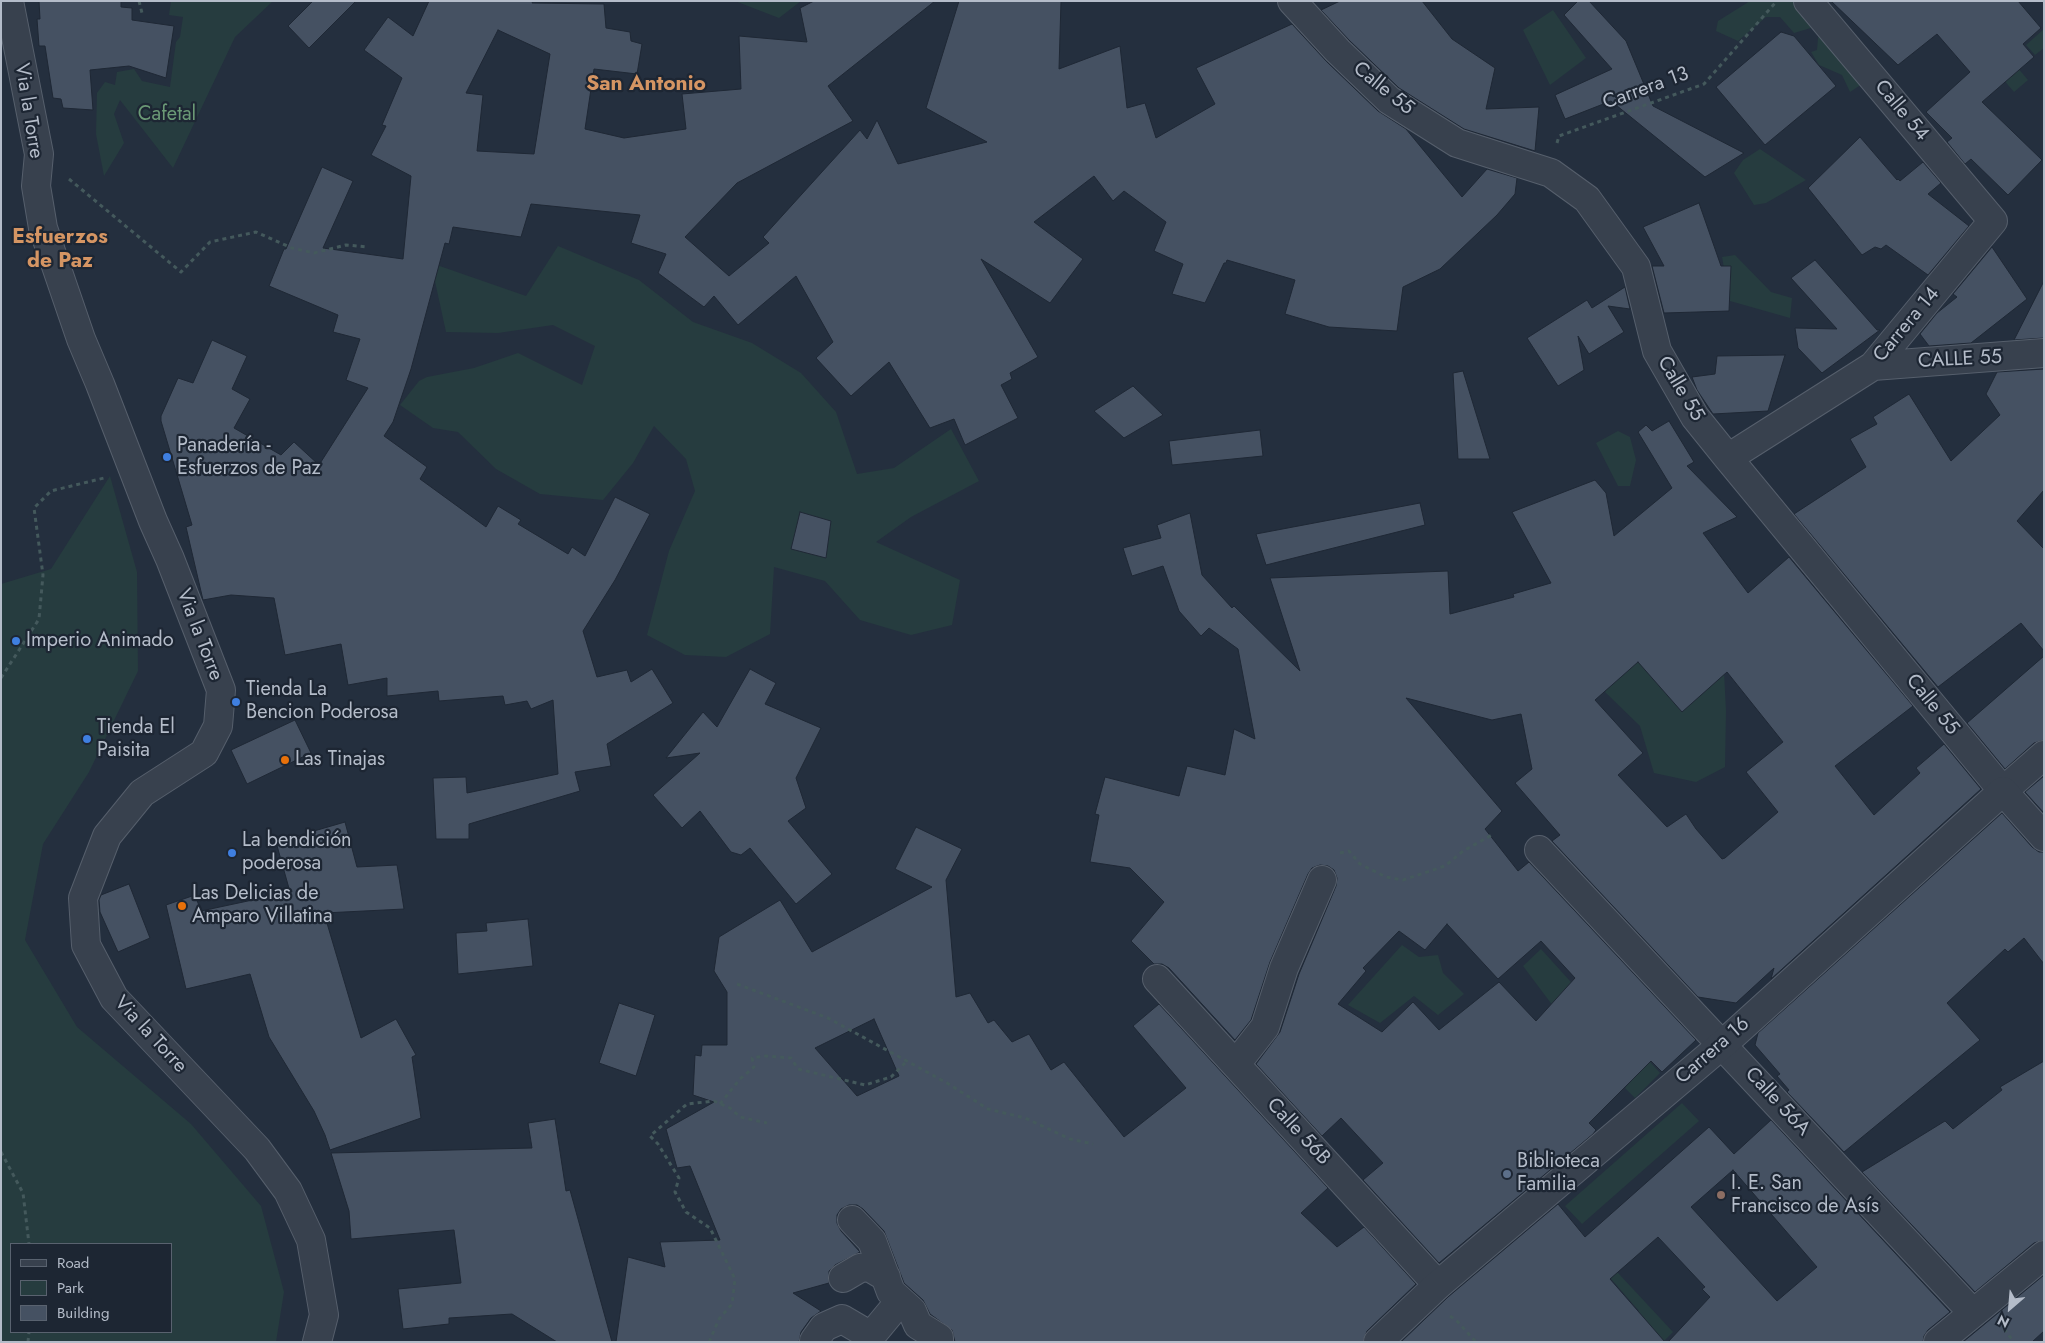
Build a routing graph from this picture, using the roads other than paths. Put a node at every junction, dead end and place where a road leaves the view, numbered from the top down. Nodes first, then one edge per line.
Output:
1 (10, 1) edge
2 (1292, 1) edge
3 (1808, 1) edge
4 (1993, 221) joint
5 (2044, 354) edge
6 (1875, 365) junction
7 (1728, 458) junction
8 (2044, 755) edge
9 (2003, 791) junction
10 (2044, 837) edge
11 (1539, 850) dead end
12 (1322, 880) road end
13 (1157, 979) dead end
14 (1723, 1044) junction
15 (1236, 1064) junction
16 (852, 1220) dead end
17 (2044, 1255) edge
18 (886, 1277) junction
19 (843, 1278) dead end
20 (1438, 1284) junction
21 (900, 1301) junction
22 (1972, 1313) junction
23 (814, 1341) edge
24 (317, 1342) edge
25 (939, 1342) edge
26 (1378, 1342) edge
27 (1938, 1342) edge

1 - 24 street, Via la Torre
2 - 7 street, Calle 55
3 - 4 street, Calle 54
4 - 6 street, Carrera 14
5 - 6 street, CALLE 55
6 - 7 street, Carrera 14
7 - 9 street, Calle 55
8 - 9 street, Carrera 16
9 - 10 street, Calle 55
9 - 14 street, Carrera 16
11 - 14 street, Calle 56A
12 - 15 street
13 - 15 street, Calle 56B
14 - 20 street, Carrera 16
14 - 22 street, Calle 56A
15 - 20 street, Calle 56B
16 - 18 street
17 - 22 street
18 - 19 street
18 - 21 street
20 - 26 street, Carrera 16
21 - 23 street
21 - 25 street
22 - 27 street

